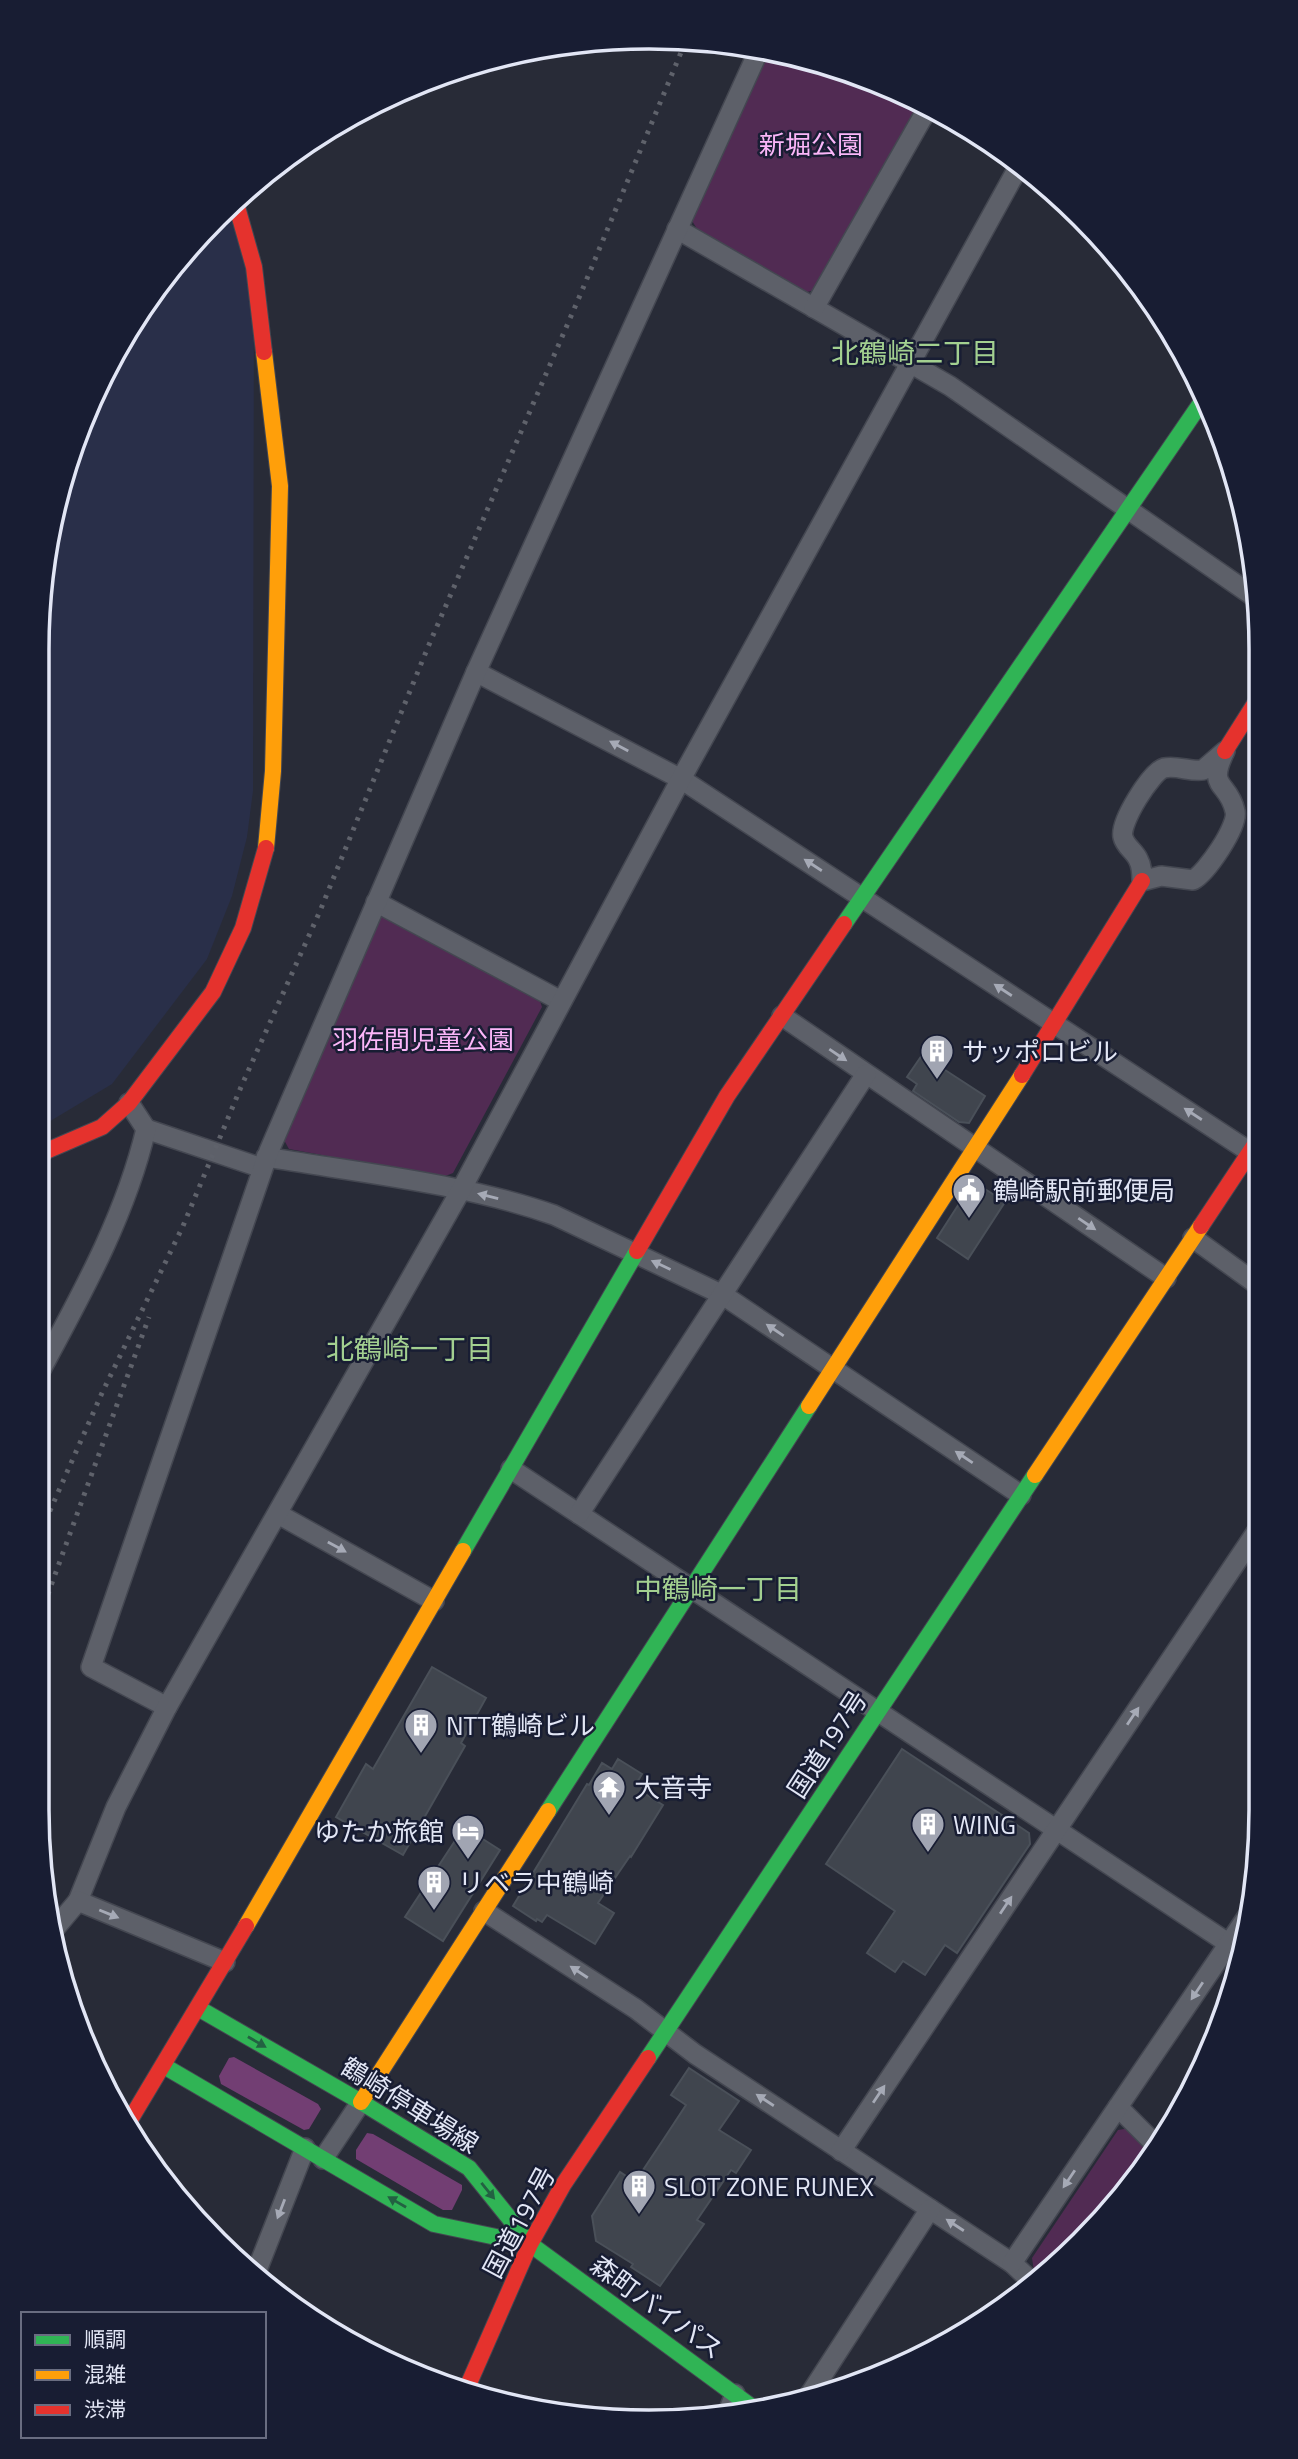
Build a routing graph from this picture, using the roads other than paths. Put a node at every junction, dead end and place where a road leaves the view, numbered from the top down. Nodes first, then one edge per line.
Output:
1 (755, 59) edge
2 (923, 116) edge
3 (1015, 174) edge
4 (238, 212) edge
5 (677, 229) junction
6 (814, 308) junction
7 (910, 363) junction
8 (1198, 408) edge
9 (1128, 509) junction
10 (1246, 591) edge
11 (476, 672) junction
12 (1249, 713) edge
13 (1225, 751) junction
14 (681, 779) junction
15 (1142, 881) junction
16 (863, 898) junction
17 (376, 902) junction
18 (561, 1001) junction
19 (782, 1016) junction
20 (1055, 1024) junction
21 (866, 1073) junction
22 (129, 1103) junction
23 (146, 1129) junction
24 (1249, 1143) edge
25 (975, 1148) junction
26 (49, 1150) edge
27 (1249, 1154) edge
28 (264, 1163) junction
29 (461, 1190) junction
30 (1193, 1238) junction
31 (636, 1253) junction
32 (1166, 1278) junction
33 (1249, 1278) edge
34 (723, 1294) junction
35 (49, 1354) edge
36 (833, 1369) junction
37 (510, 1469) junction
38 (1021, 1495) junction
39 (278, 1514) junction
40 (579, 1514) junction
41 (1249, 1543) edge
42 (692, 1589) junction
43 (434, 1601) junction
44 (167, 1707) junction
45 (878, 1712) junction
46 (1057, 1830) junction
47 (78, 1901) junction
48 (484, 1911) junction
49 (60, 1922) edge
50 (1233, 1947) edge
51 (1231, 1956) edge
52 (225, 1962) junction
53 (198, 2008) junction
54 (666, 2032) junction
55 (164, 2066) junction
56 (362, 2102) junction
57 (1118, 2107) junction
58 (130, 2112) edge
59 (1150, 2139) edge
60 (305, 2148) junction
61 (841, 2151) junction
62 (323, 2159) junction
63 (930, 2209) junction
64 (530, 2244) junction
65 (1012, 2263) junction
66 (259, 2266) edge
67 (1026, 2276) edge
68 (469, 2382) edge
69 (815, 2387) edge
70 (735, 2394) junction
71 (745, 2402) edge
72 (731, 2404) edge

1 - 5 street
2 - 6 street
3 - 7 street
4 - 22 main road
5 - 6 street
5 - 11 street
6 - 7 street
7 - 9 street
7 - 14 street
8 - 9 main road
9 - 10 street
9 - 16 main road
14 -> 11 street
11 - 17 street
12 - 13 main road
13 - 15 street
13 - 15 street
16 -> 14 street
14 - 18 street
15 - 20 main road
16 - 19 main road
20 -> 16 street
17 - 18 street
17 - 28 street
18 - 29 street
19 -> 21 street
19 - 31 main road
24 -> 20 street
20 - 25 main road
21 - 25 street
21 - 34 street
22 - 23 street
22 - 26 main road
23 - 28 street
23 - 35 street
25 -> 32 street
25 - 36 main road
27 - 30 main road, 国道197号
28 - 29 street
28 - 44 street
31 -> 29 street
29 - 39 street
30 - 32 main road, 国道197号
30 - 33 street
34 -> 31 street
31 - 37 main road
32 - 38 main road, 国道197号
36 -> 34 street
34 - 40 street
38 -> 36 street
36 - 42 main road
37 - 40 street
37 - 43 main road
38 - 45 main road, 国道197号
39 -> 43 street
39 - 44 street
40 - 42 street
46 -> 41 street
42 - 45 street
42 - 48 main road
43 - 52 main road
44 - 47 street
45 - 46 street
45 - 54 main road, 国道197号
46 - 50 street
61 -> 46 street
47 - 49 street
47 -> 52 street
54 -> 48 street
48 - 56 main road
51 -> 57 street
52 - 53 main road
53 - 55 main road
53 -> 56 main road, 鶴崎停車場線
61 -> 54 street
54 - 64 main road, 国道197号
55 - 58 main road
55 - 60 main road
56 - 62 street
56 -> 64 main road, 鶴崎停車場線
57 - 59 street
57 -> 65 street
60 - 62 main road
60 -> 66 street
61 - 63 street
64 -> 62 main road
65 -> 63 street
63 - 69 street
64 - 68 main road, 国道197号
64 - 70 main road, 森町バイパス
65 - 67 street
70 - 71 main road, 森町バイパス
70 - 72 street

